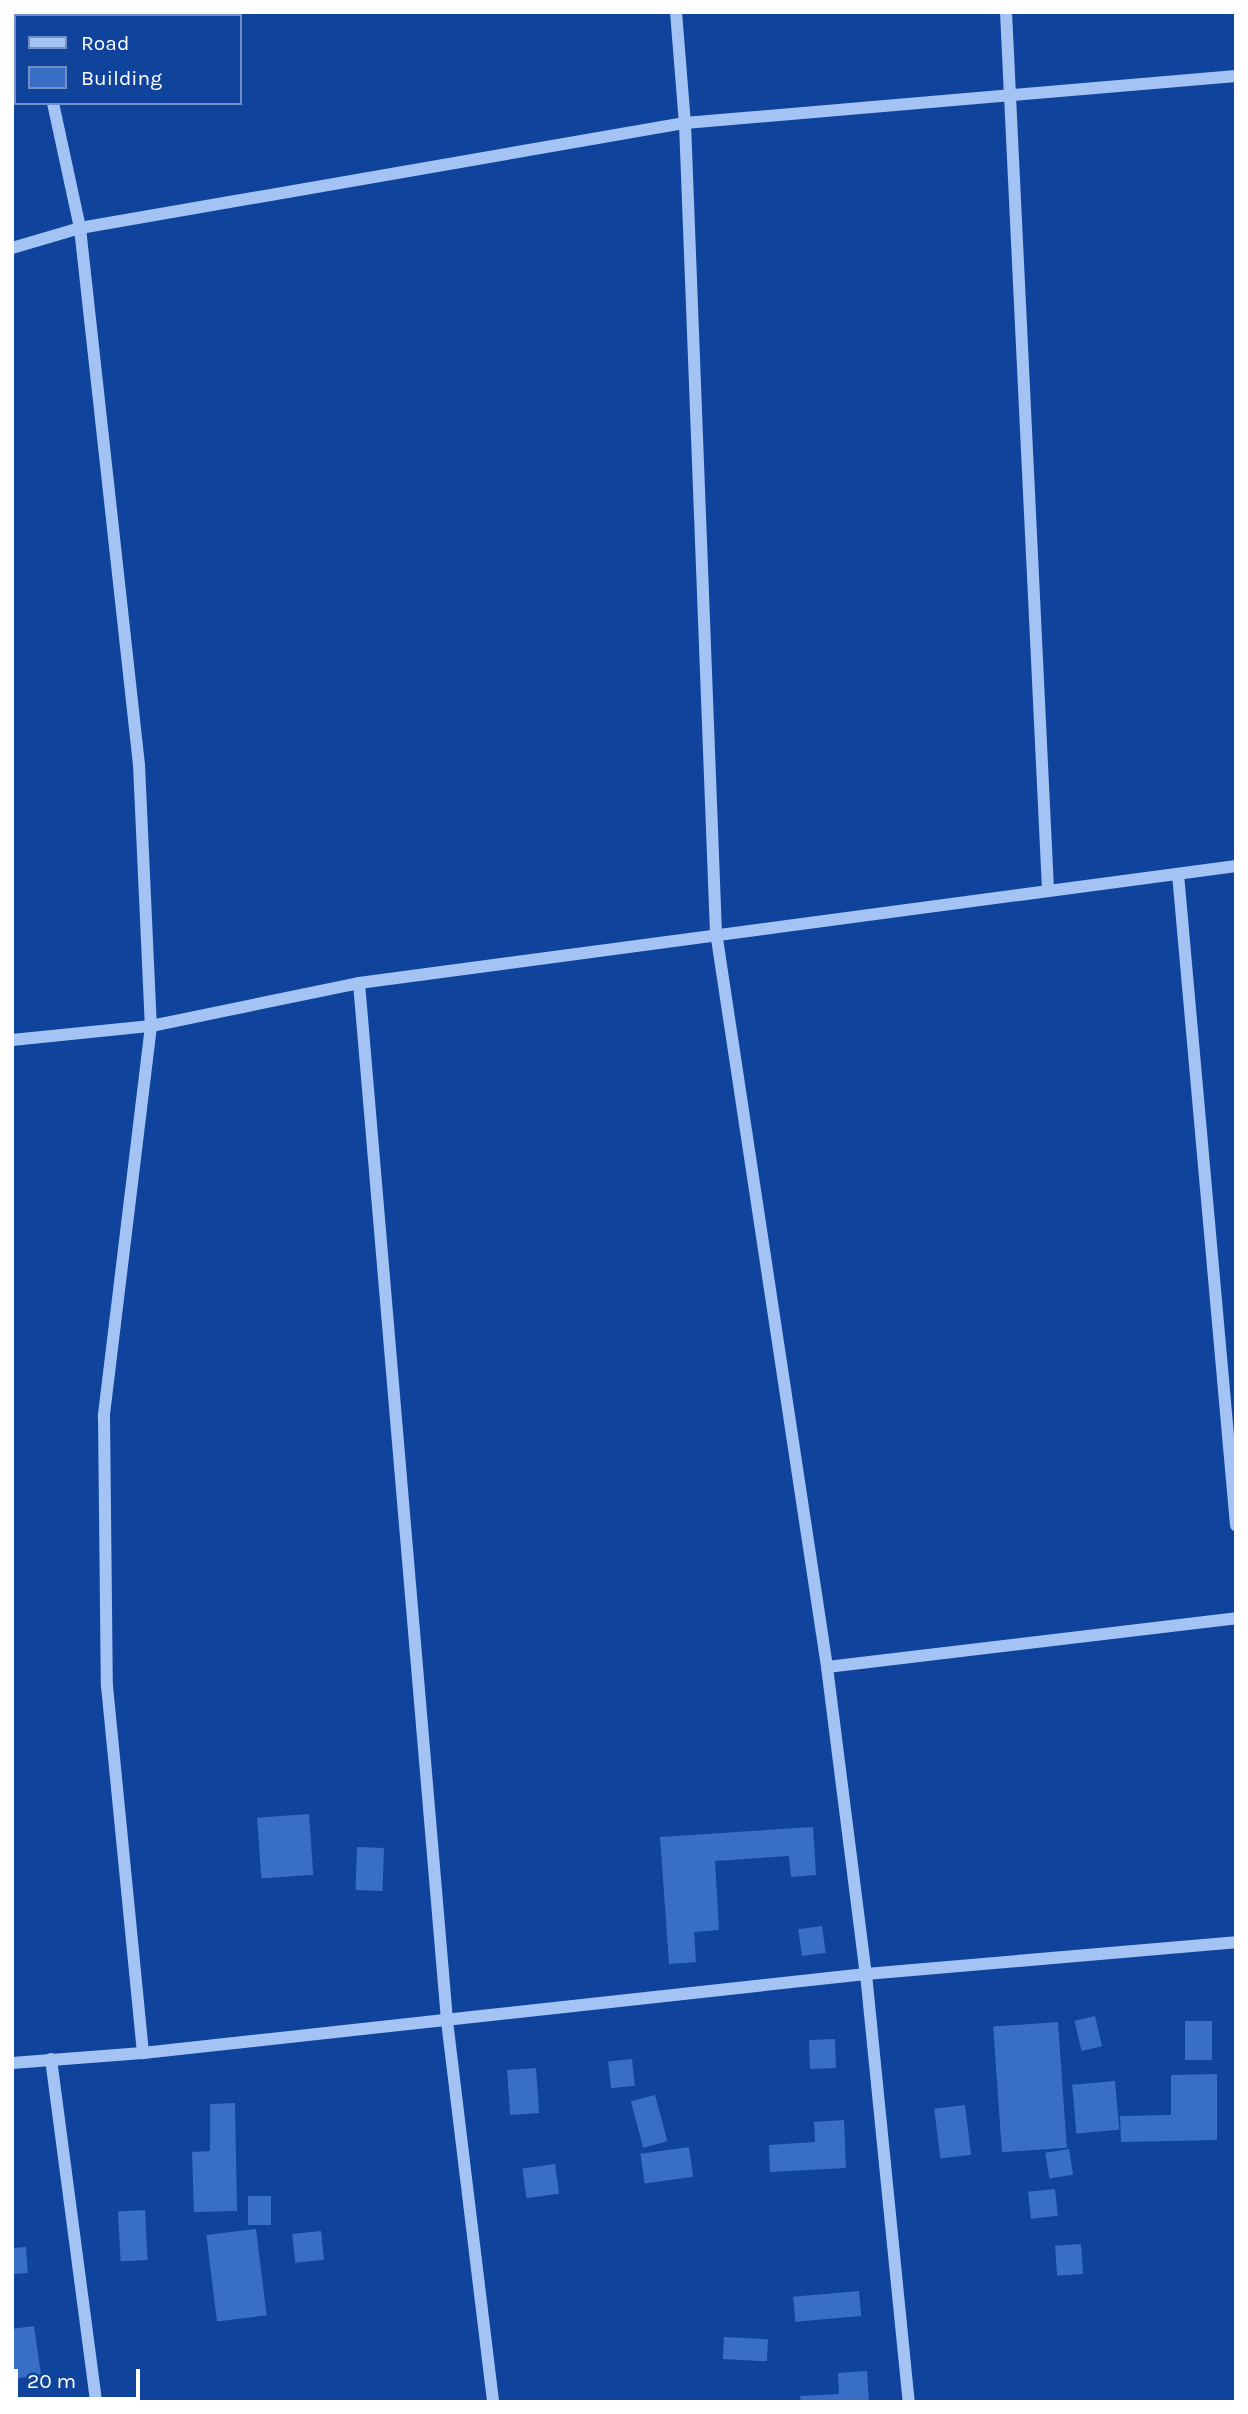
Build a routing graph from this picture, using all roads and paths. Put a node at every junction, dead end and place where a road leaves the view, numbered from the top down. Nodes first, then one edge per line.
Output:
1 (676, 12) edge
2 (1006, 12) edge
3 (1236, 76) edge
4 (1012, 98) junction
5 (52, 105) edge
6 (685, 123) junction
7 (80, 229) junction
8 (12, 248) edge
9 (1236, 866) edge
10 (1178, 874) junction
11 (1048, 890) junction
12 (716, 932) junction
13 (359, 983) junction
14 (150, 1026) junction
15 (12, 1040) edge
16 (1236, 1525) edge
17 (1236, 1618) edge
18 (827, 1667) junction
19 (1236, 1942) edge
20 (866, 1974) junction
21 (447, 2021) junction
22 (143, 2053) junction
23 (51, 2059) junction
24 (12, 2063) edge
25 (96, 2402) edge
26 (494, 2402) edge
27 (909, 2402) edge

1 - 6 street
2 - 4 street
3 - 4 street
4 - 6 street
4 - 11 street
5 - 7 street
6 - 7 street
6 - 12 street
7 - 8 street
7 - 14 street
9 - 10 street
10 - 11 street
10 - 16 street
11 - 12 street
12 - 13 street
12 - 18 street
13 - 14 street
13 - 21 street
14 - 15 street
14 - 22 street
17 - 18 street
18 - 20 street
19 - 20 street
20 - 21 street
20 - 27 street
21 - 22 street
21 - 26 street
22 - 23 street
23 - 24 street
23 - 25 street

